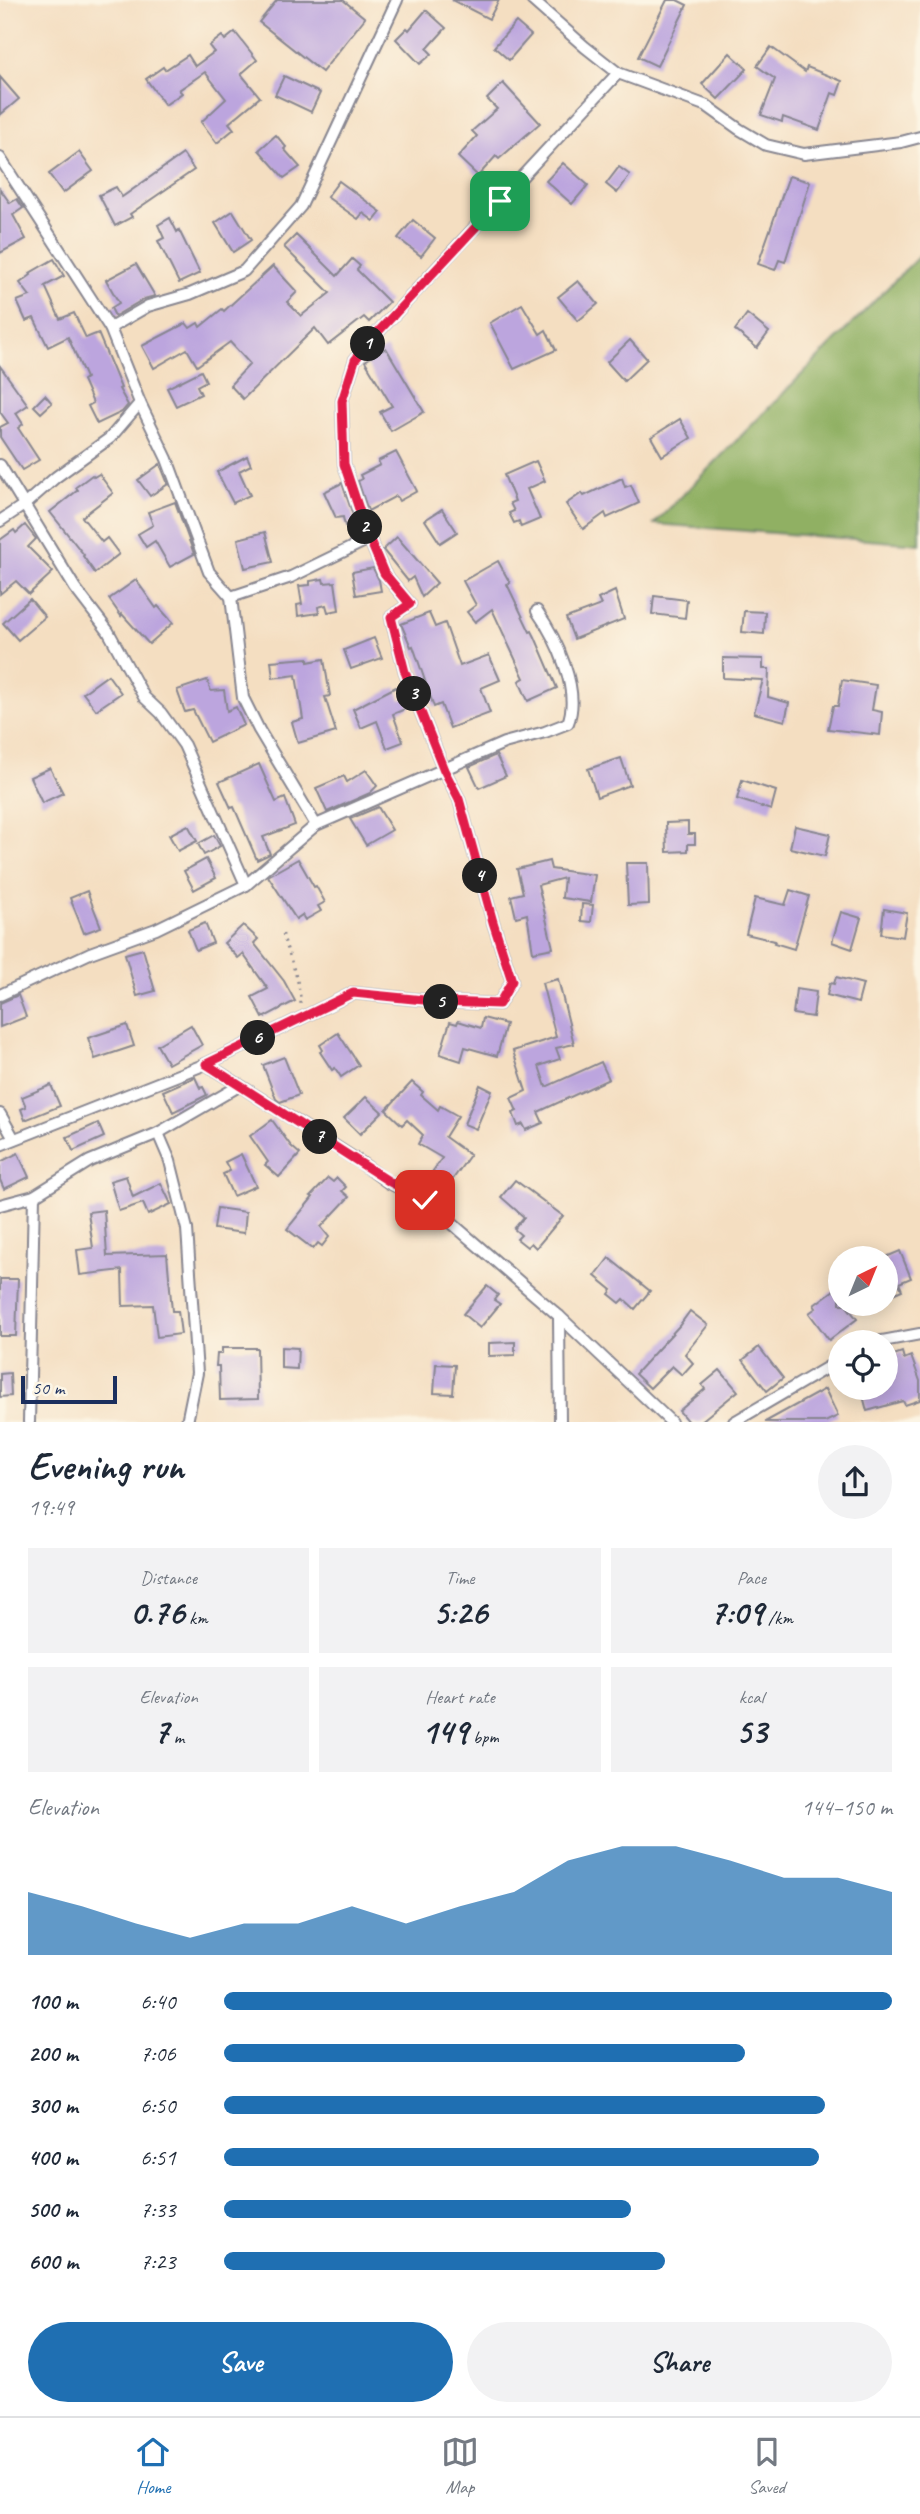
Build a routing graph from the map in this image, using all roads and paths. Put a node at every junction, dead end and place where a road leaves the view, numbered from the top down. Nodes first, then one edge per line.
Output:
1 (397, 0) edge
2 (532, 0) edge
3 (618, 73) junction
4 (920, 137) edge
5 (0, 158) edge
6 (110, 328) junction
7 (140, 403) junction
8 (0, 465) edge
9 (24, 505) junction
10 (0, 521) edge
11 (369, 539) junction
12 (231, 597) junction
13 (537, 611) dead end
14 (444, 770) junction
15 (316, 825) junction
16 (246, 886) junction
17 (283, 934) dead end
18 (0, 995) edge
19 (296, 1020) junction
20 (206, 1064) junction
21 (239, 1086) junction
22 (0, 1114) edge
23 (158, 1133) junction
24 (14, 1139) junction
25 (0, 1145) edge
26 (34, 1196) junction
27 (0, 1205) edge
28 (559, 1316) junction
29 (920, 1334) edge
30 (898, 1338) edge
31 (828, 1367) edge
32 (29, 1422) edge
33 (187, 1422) edge
34 (560, 1422) edge
35 (671, 1422) edge
36 (734, 1422) edge

1 - 6 street
2 - 3 street
3 - 4 street
3 - 11 street
5 - 6 street
6 - 7 street
7 - 9 street
7 - 12 street
8 - 9 street
9 - 10 street
9 - 16 street
11 - 12 street
11 - 14 street
12 - 15 street
13 - 14 street
14 - 15 street
14 - 19 street
15 - 16 street
16 - 18 street
17 - 19 path
19 - 20 street
20 - 21 street
20 - 24 street
21 - 23 street
21 - 28 street
22 - 24 street
23 - 26 street
23 - 33 street
24 - 25 street
26 - 27 street
26 - 32 street
28 - 34 street
28 - 35 street
29 - 30 street
31 - 36 street

